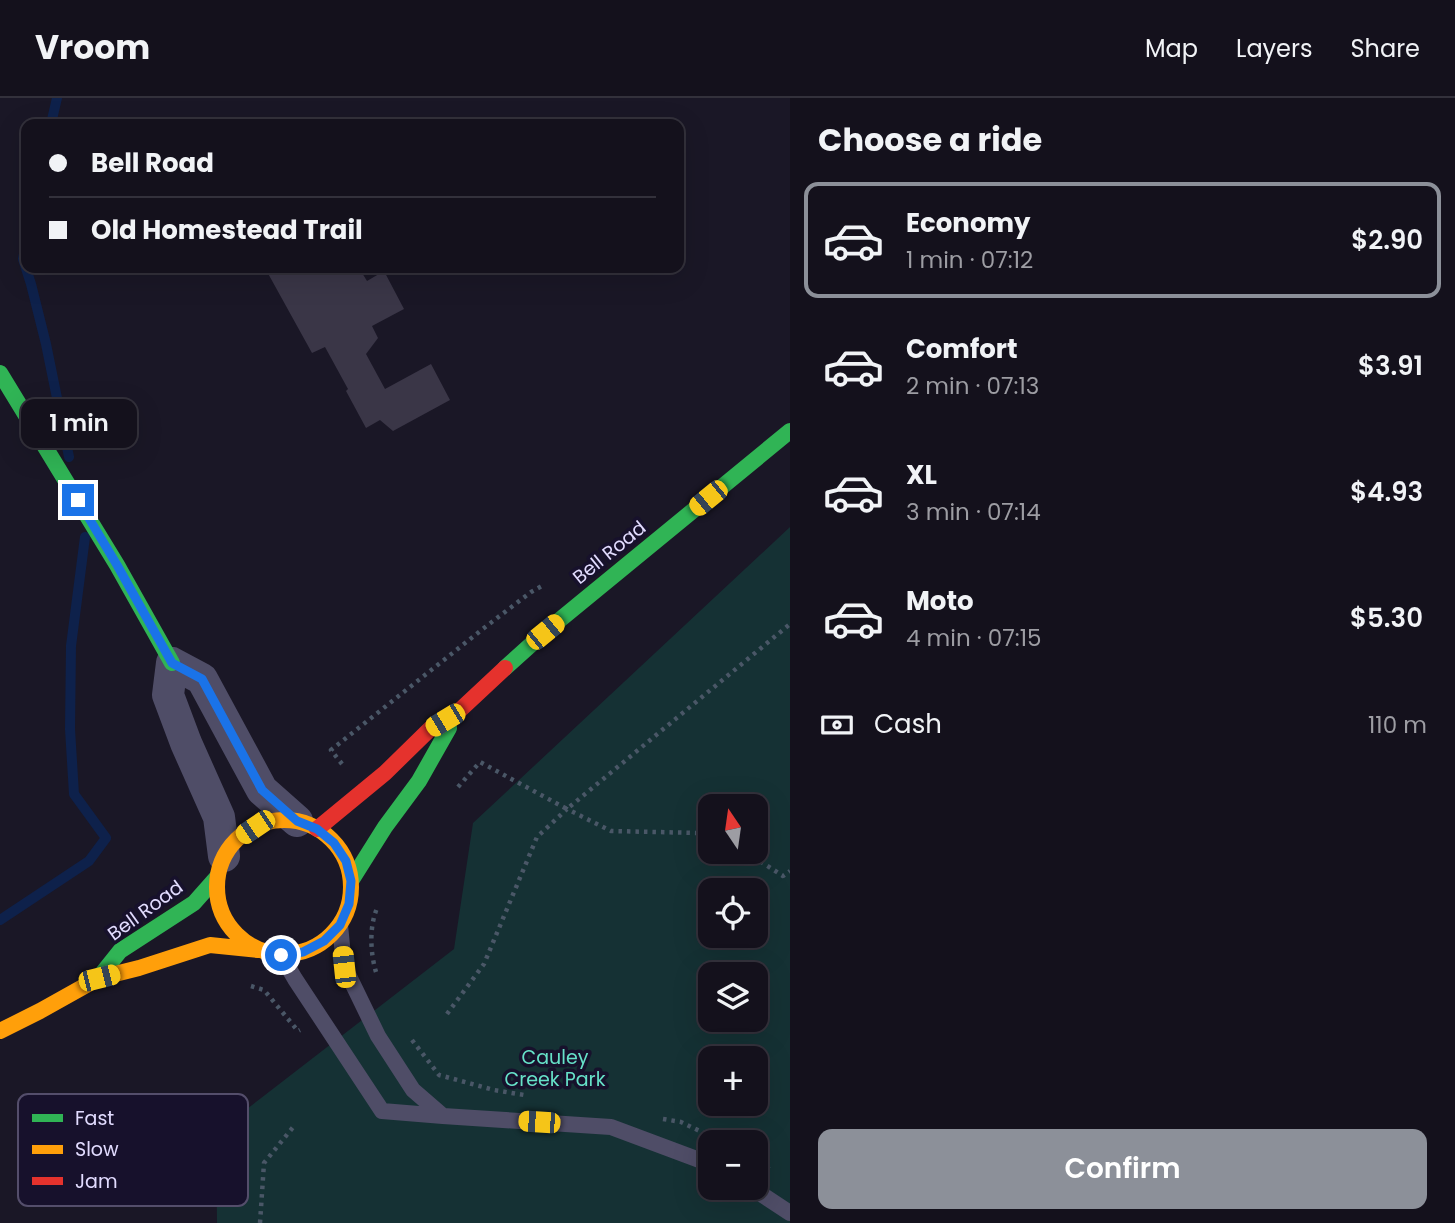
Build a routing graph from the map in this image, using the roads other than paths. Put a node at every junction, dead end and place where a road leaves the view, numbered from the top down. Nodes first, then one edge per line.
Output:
1 (0, 373) edge
2 (790, 431) edge
3 (172, 663) junction
4 (459, 711) junction
5 (307, 825) junction
6 (221, 867) junction
7 (351, 881) junction
8 (340, 925) junction
9 (258, 950) junction
10 (281, 955) junction
11 (99, 978) junction
12 (0, 1031) edge
13 (443, 1116) junction
14 (698, 1160) edge
15 (768, 1199) edge
16 (790, 1213) edge

1 - 3 street
2 - 4 street, Bell Road
3 - 5 street
3 - 6 street
4 - 5 street, Bell Road
4 - 7 street, Bell Road
5 - 6 street, Bell Road
5 - 7 street
6 - 9 street, Bell Road
6 - 11 street, Bell Road
7 - 8 street, Bell Road
8 - 10 street, Bell Road
8 - 13 lane
9 - 10 street, Bell Road
9 - 11 street, Bell Road
10 - 13 lane
11 - 12 street, Bell Road
13 - 14 lane
15 - 16 lane

